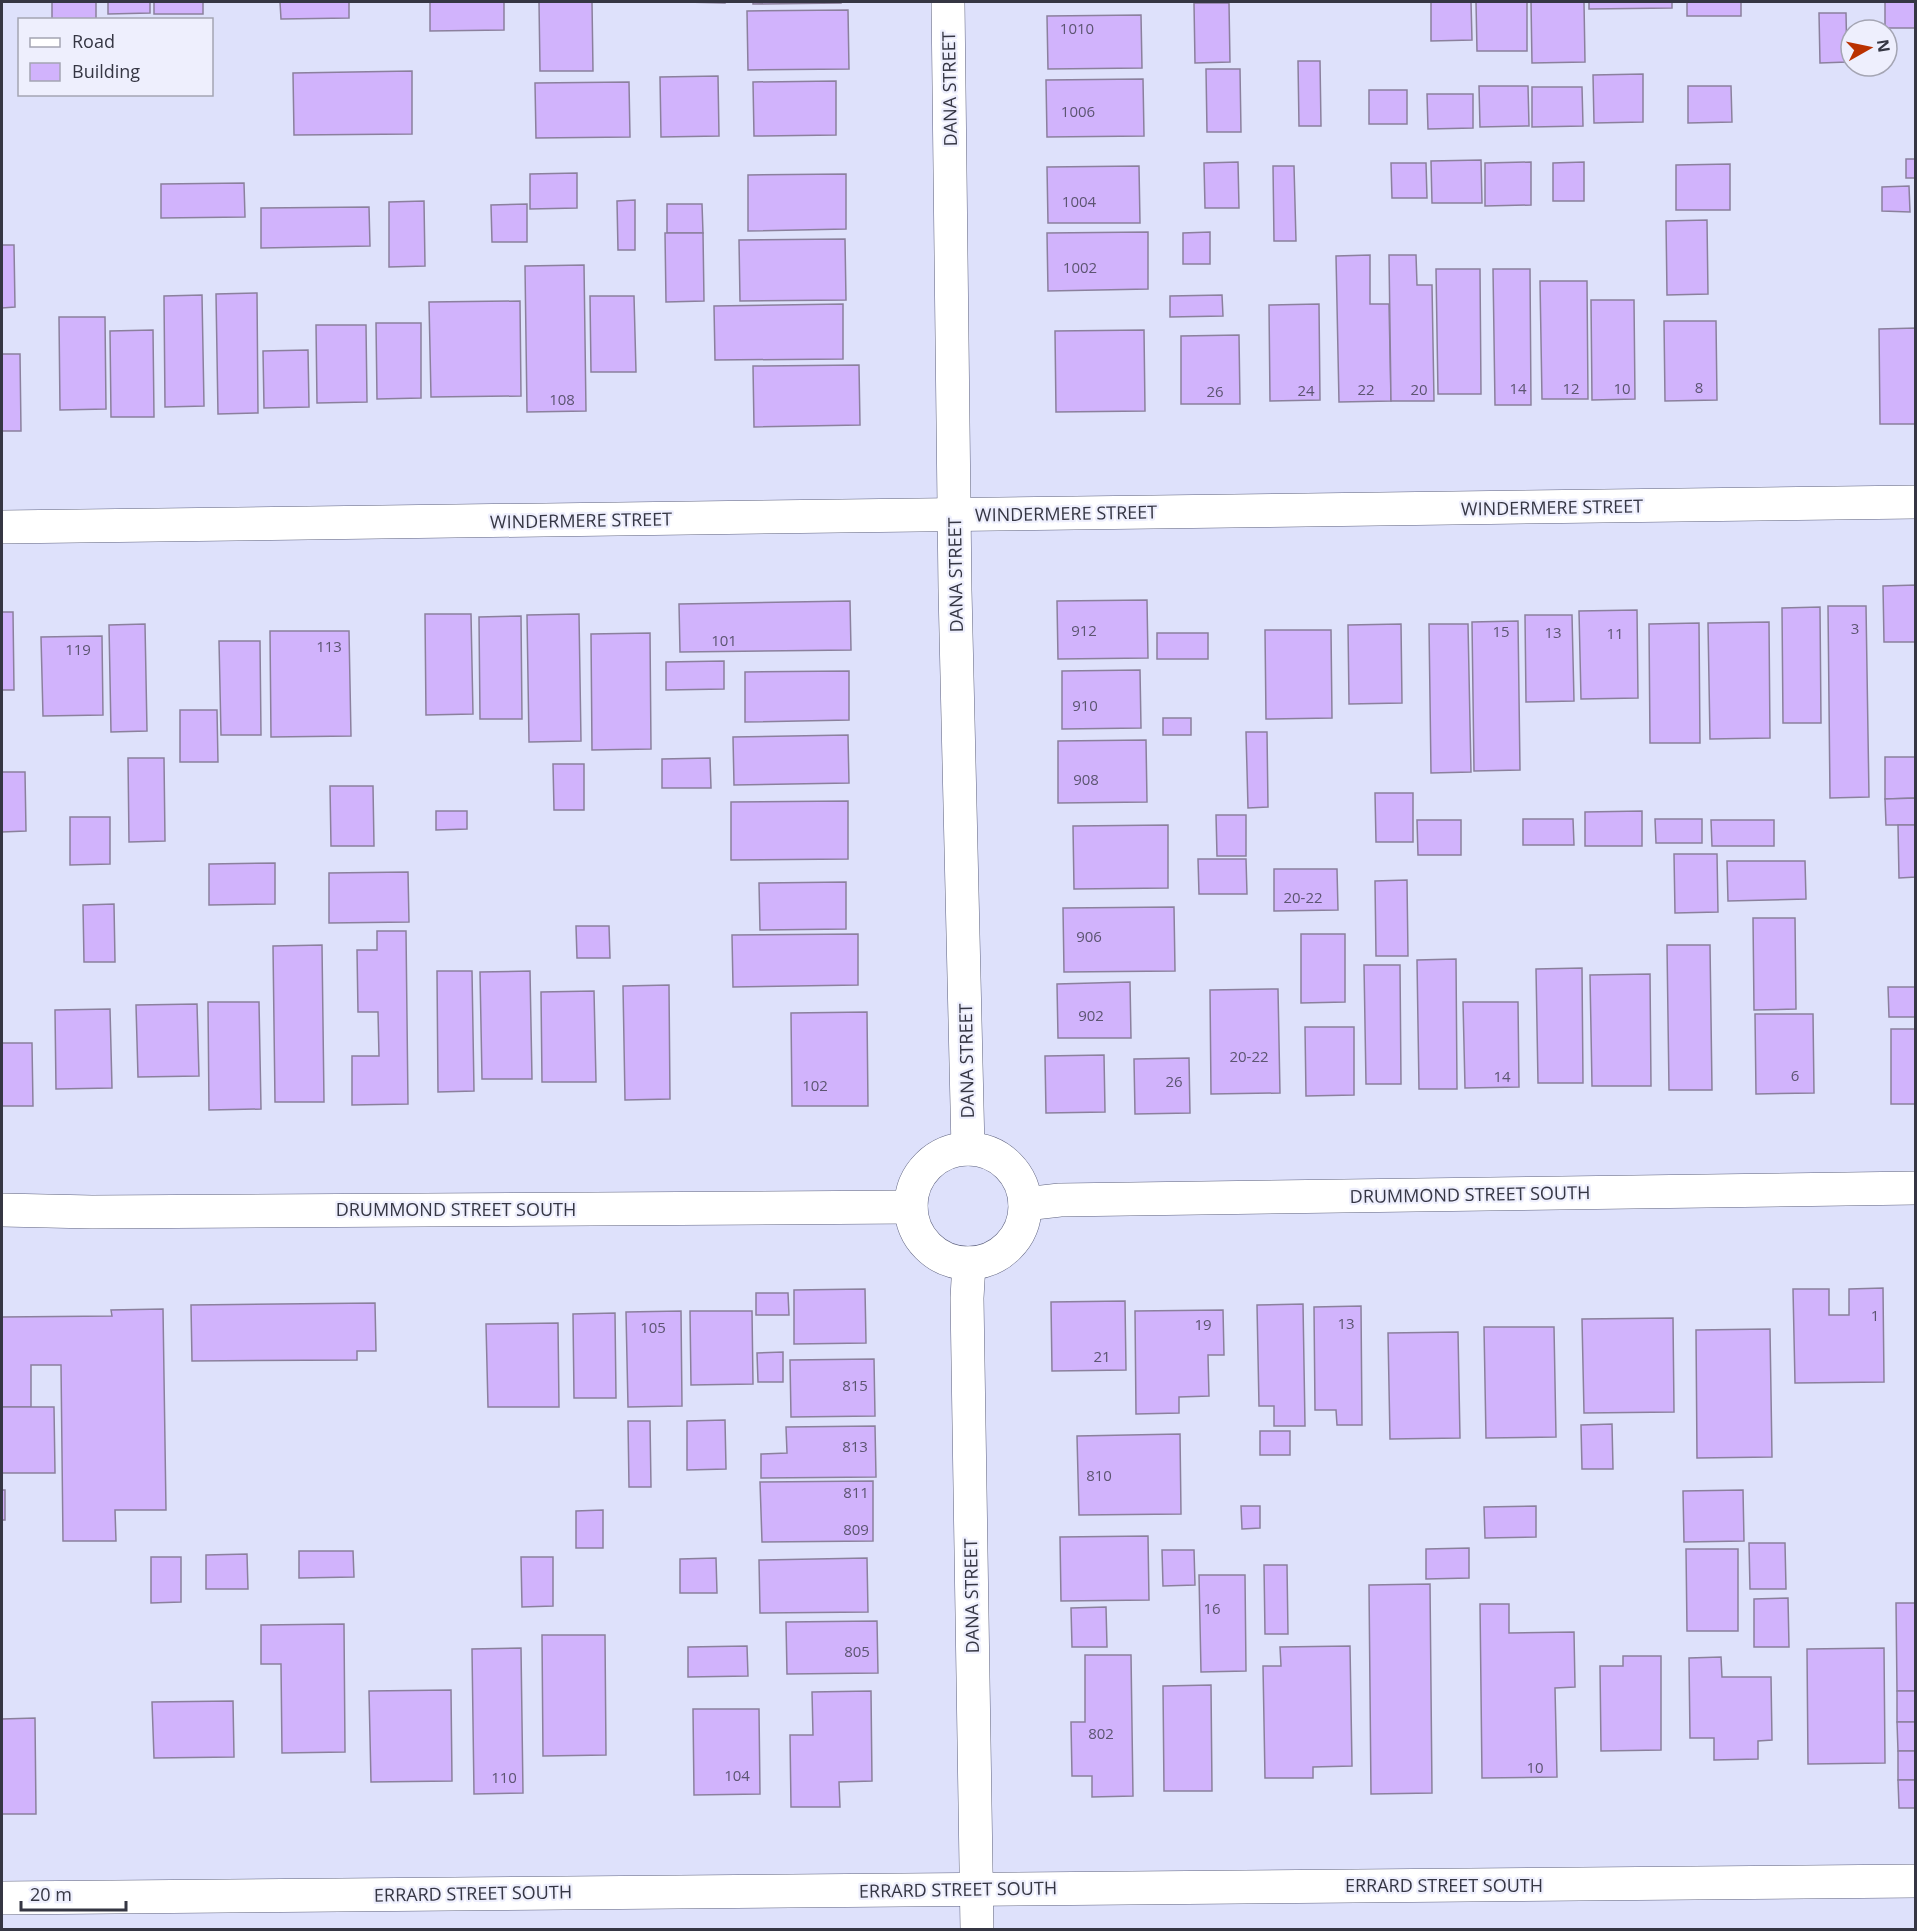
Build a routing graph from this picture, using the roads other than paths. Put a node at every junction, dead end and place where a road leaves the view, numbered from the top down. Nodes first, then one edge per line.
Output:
1 (948, 2) edge
2 (1916, 502) edge
3 (954, 515) junction
4 (2, 527) edge
5 (968, 1149) junction
6 (1916, 1188) edge
7 (1025, 1204) junction
8 (911, 1207) junction
9 (2, 1210) edge
10 (969, 1263) junction
11 (1916, 1881) edge
12 (976, 1889) junction
13 (2, 1898) edge
14 (976, 1929) edge

1 - 3 street, DANA STREET
2 - 3 street, WINDERMERE STREET
3 - 4 street, WINDERMERE STREET
3 - 5 street, DANA STREET
5 - 7 street
5 - 8 street
6 - 7 street, DRUMMOND STREET SOUTH
7 - 10 street
8 - 9 street, DRUMMOND STREET SOUTH
8 - 10 street
10 - 12 street, DANA STREET
11 - 12 street, ERRARD STREET SOUTH
12 - 13 street, ERRARD STREET SOUTH
12 - 14 street, DANA STREET

